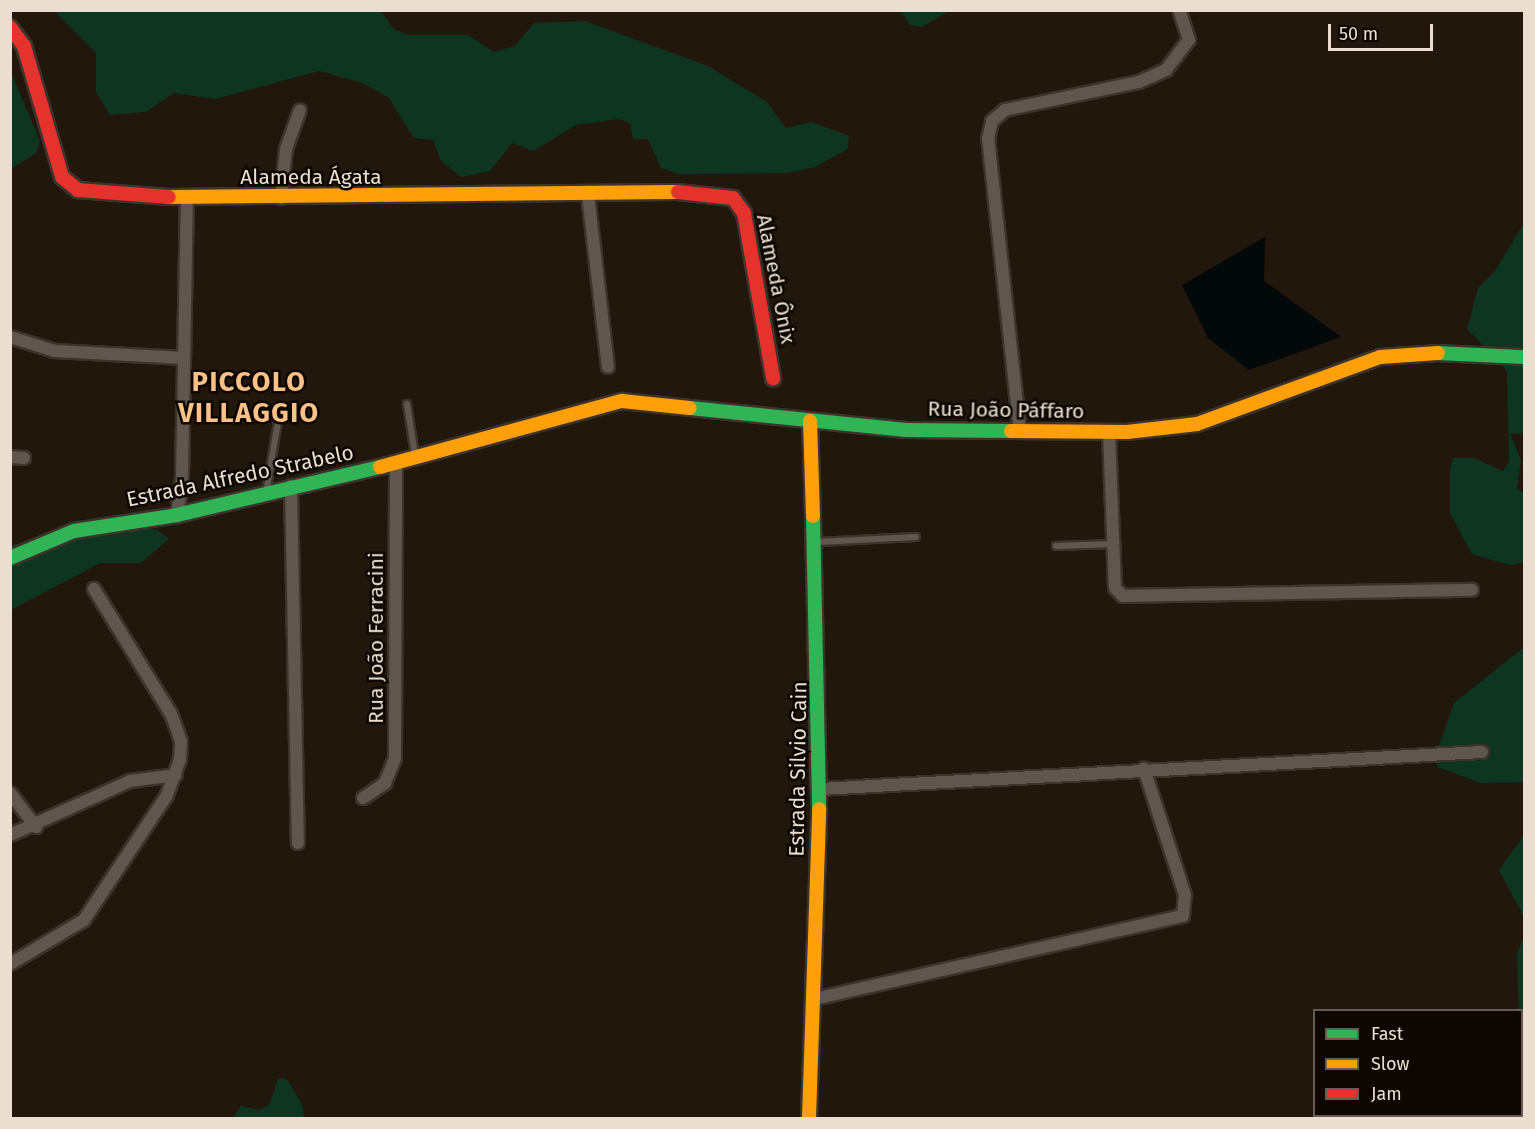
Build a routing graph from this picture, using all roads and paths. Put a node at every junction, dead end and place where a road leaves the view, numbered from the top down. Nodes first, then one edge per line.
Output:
1 (1179, 10) edge
2 (10, 27) edge
3 (300, 110) dead end
4 (588, 195) junction
5 (726, 195) joint
6 (187, 198) junction
7 (281, 198) junction
8 (10, 337) edge
9 (1524, 357) edge
10 (184, 358) junction
11 (608, 367) dead end
12 (774, 378) dead end
13 (407, 404) dead end
14 (280, 409) dead end
15 (810, 421) junction
16 (1020, 432) junction
17 (1109, 432) junction
18 (481, 443) joint
19 (10, 457) edge
20 (24, 458) dead end
21 (415, 459) junction
22 (396, 463) junction
23 (291, 486) junction
24 (266, 494) junction
25 (177, 515) junction
26 (916, 537) dead end
27 (817, 542) junction
28 (1114, 544) junction
29 (1056, 546) dead end
30 (10, 558) edge
31 (94, 589) dead end
32 (1472, 591) dead end
33 (1482, 752) dead end
34 (1144, 769) junction
35 (176, 775) junction
36 (820, 789) junction
37 (10, 793) edge
38 (363, 798) dead end
39 (36, 827) junction
40 (10, 835) edge
41 (298, 843) dead end
42 (10, 964) edge
43 (814, 999) junction
44 (809, 1119) edge

1 - 16 street
2 - 6 street, Alameda Ágata
3 - 7 street
4 - 5 street, Alameda Ágata
4 - 7 street, Alameda Ágata
4 - 11 street
5 - 12 street, Alameda Ônix
6 - 7 street, Alameda Ágata
6 - 10 street
8 - 10 street
9 - 17 street, Rua João Páffaro
10 - 25 street
13 - 21 lane
14 - 24 lane
15 - 16 street, Rua João Páffaro
15 - 18 street, Rua João Páffaro
15 - 27 street, Estrada Silvio Cain
16 - 17 street, Rua João Páffaro
17 - 28 street
18 - 21 street, Estrada Alfredo Strabelo
19 - 20 street
21 - 22 street, Estrada Alfredo Strabelo
22 - 23 street, Estrada Alfredo Strabelo
22 - 38 street, Rua João Ferracini
23 - 24 street, Estrada Alfredo Strabelo
23 - 41 street
24 - 25 street, Estrada Alfredo Strabelo
25 - 30 street, Estrada Alfredo Strabelo
26 - 27 lane
27 - 36 street, Estrada Silvio Cain
28 - 29 lane
28 - 32 street
31 - 35 street
33 - 34 street
34 - 36 street
34 - 43 street
35 - 39 street
35 - 42 street
36 - 43 street, Estrada Silvio Cain
37 - 39 street
39 - 40 street
43 - 44 street, Estrada Silvio Cain

